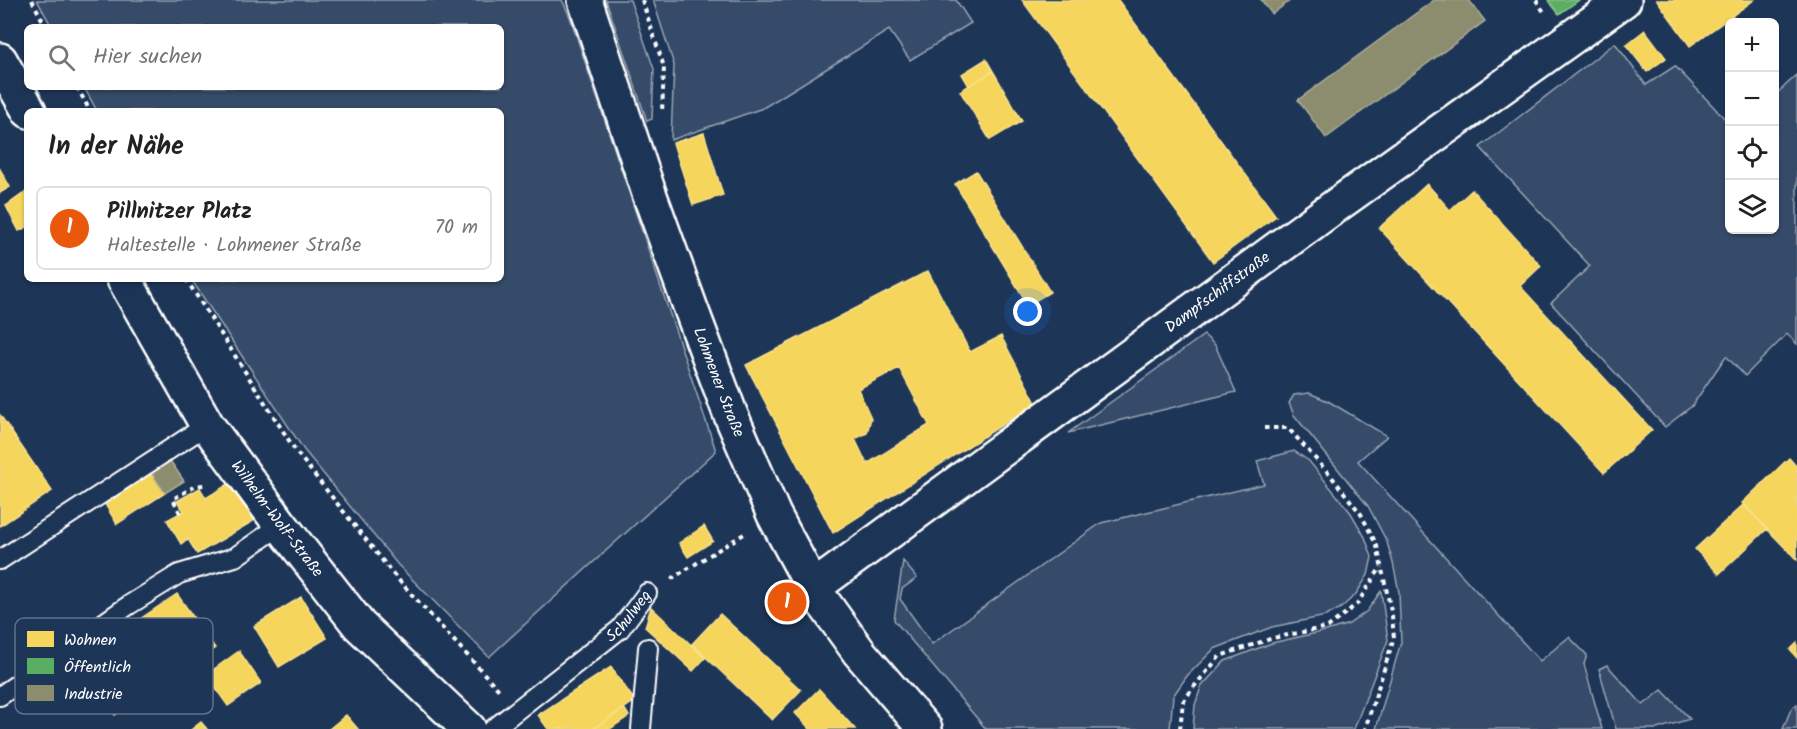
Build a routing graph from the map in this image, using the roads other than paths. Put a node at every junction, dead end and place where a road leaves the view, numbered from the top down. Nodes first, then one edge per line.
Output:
1 (585, 0) edge
2 (1624, 0) edge
3 (0, 60) edge
4 (27, 108) edge
5 (126, 282) edge
6 (207, 424) junction
7 (281, 525) junction
8 (0, 560) edge
9 (813, 588) junction
10 (648, 593) road end
11 (111, 618) edge
12 (648, 648) dead end
13 (15, 686) edge
14 (0, 696) edge
15 (469, 729) edge
16 (493, 729) edge
17 (641, 729) edge
18 (925, 729) edge

1 - 9 street, Lohmener Straße
2 - 9 street, Dampfschiffstraße
3 - 4 street
5 - 6 street, Wilhelm-Wolf-Straße
6 - 7 street, Wilhelm-Wolf-Straße
6 - 8 lane
7 - 11 lane
7 - 15 street, Wilhelm-Wolf-Straße
9 - 18 street, Lohmener Straße
10 - 16 lane, Schulweg
12 - 17 lane
13 - 14 lane

